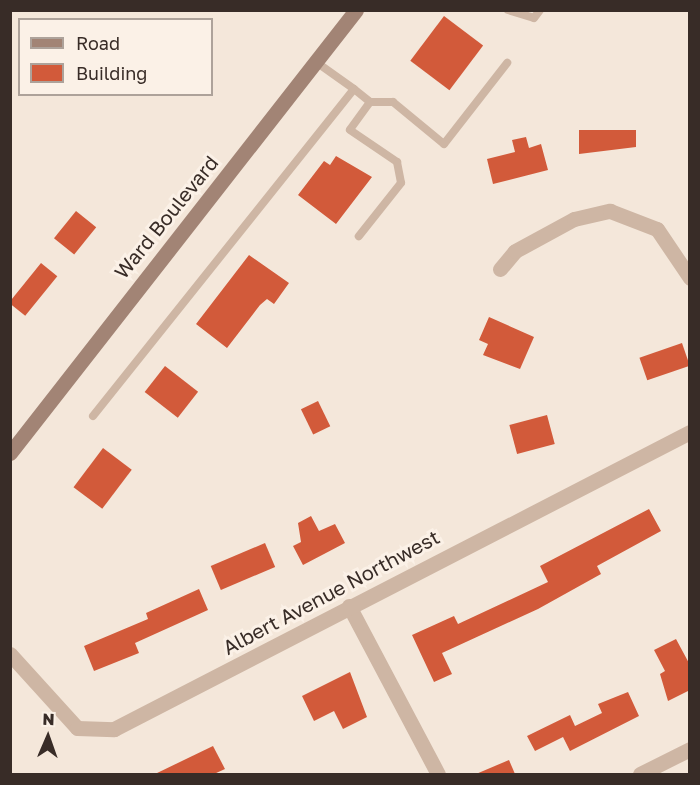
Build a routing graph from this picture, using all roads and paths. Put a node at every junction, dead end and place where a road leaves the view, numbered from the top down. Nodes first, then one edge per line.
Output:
1 (356, 10) edge
2 (508, 10) edge
3 (540, 10) edge
4 (316, 62) junction
5 (507, 63) dead end
6 (354, 89) junction
7 (370, 102) junction
8 (359, 236) dead end
9 (500, 269) dead end
10 (690, 278) edge
11 (93, 416) dead end
12 (690, 432) edge
13 (10, 453) edge
14 (349, 606) junction
15 (10, 654) edge
16 (690, 749) edge
17 (438, 774) edge
18 (640, 774) edge

1 - 4 main road, Ward Boulevard
2 - 3 lane
4 - 6 lane
4 - 13 main road, Ward Boulevard
5 - 7 lane
6 - 7 lane
6 - 11 lane
7 - 8 lane
9 - 10 street
12 - 14 street, Albert Avenue Northwest
14 - 15 street, Albert Avenue Northwest
14 - 17 street
16 - 18 street

